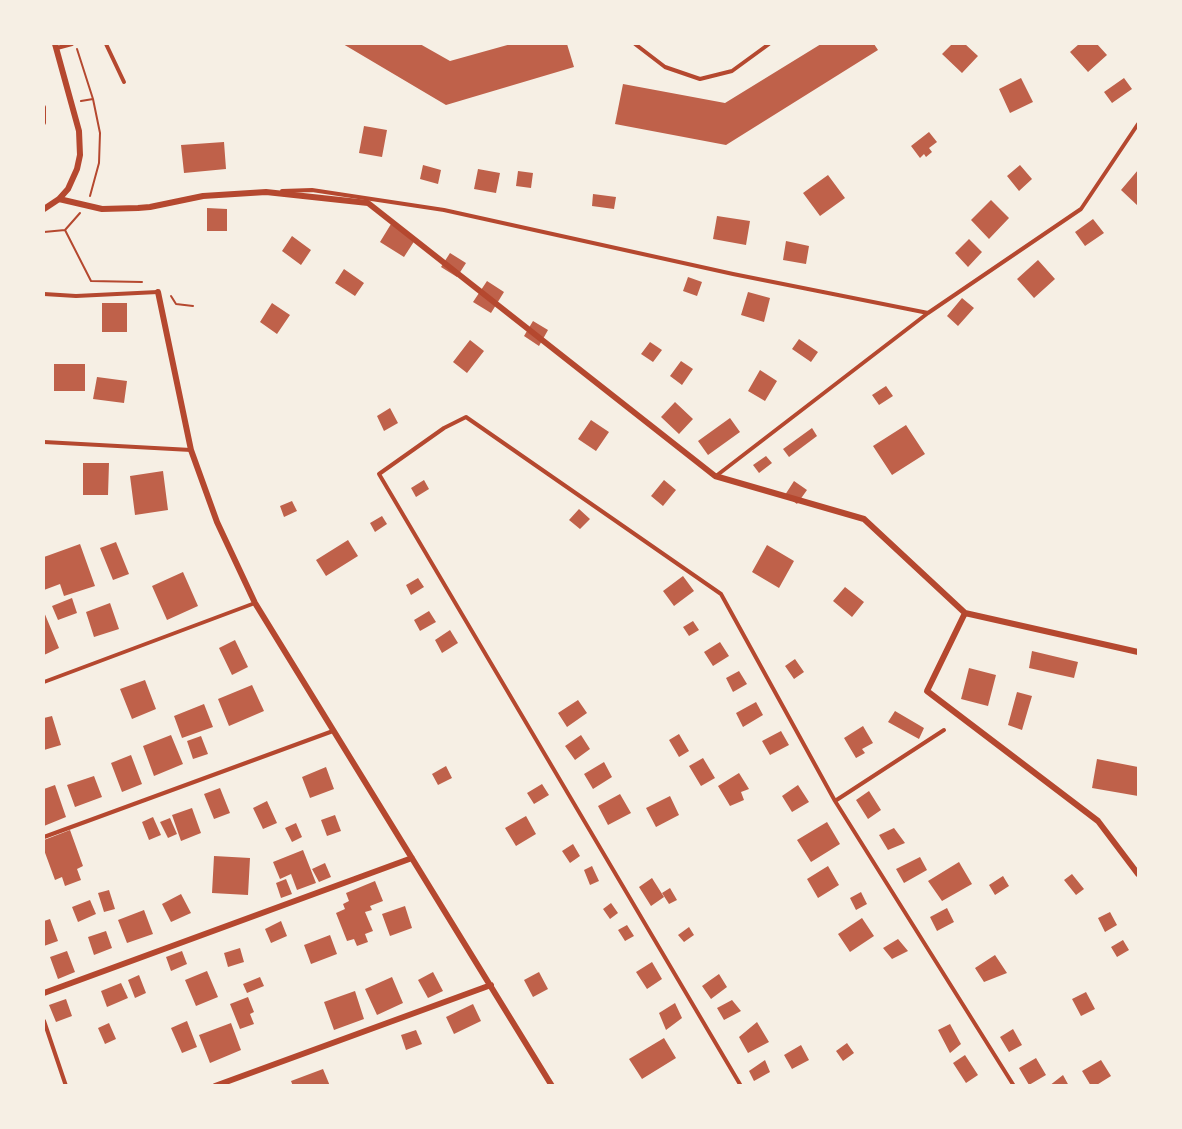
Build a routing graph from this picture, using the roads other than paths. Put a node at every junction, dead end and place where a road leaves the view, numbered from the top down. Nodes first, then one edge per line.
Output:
1 (74, 44) edge
2 (106, 44) edge
3 (635, 44) edge
4 (769, 44) edge
5 (55, 46) edge
6 (124, 82) dead end
7 (44, 107) edge
8 (44, 123) edge
9 (1138, 124) edge
10 (266, 192) junction
11 (59, 199) junction
12 (44, 209) edge
13 (158, 292) joint
14 (44, 294) edge
15 (928, 314) junction
16 (44, 442) edge
17 (191, 450) junction
18 (715, 476) junction
19 (255, 603) junction
20 (965, 613) junction
21 (1138, 652) edge
22 (44, 681) edge
23 (944, 730) dead end
24 (334, 731) junction
25 (835, 801) junction
26 (44, 837) edge
27 (411, 858) junction
28 (1138, 874) edge
29 (491, 985) junction
30 (44, 993) edge
31 (44, 1021) edge
32 (66, 1086) edge
33 (215, 1086) edge
34 (552, 1086) edge
35 (741, 1086) edge
36 (1014, 1086) edge

1 - 5 lane
2 - 6 lane
3 - 4 lane
5 - 11 street
7 - 8 lane
9 - 15 lane
10 - 11 street
10 - 15 lane
10 - 18 street
11 - 12 street
13 - 14 lane
13 - 17 street
15 - 18 lane
16 - 17 lane
17 - 19 street
18 - 20 street
19 - 22 lane
19 - 24 street
20 - 21 street
20 - 28 street
23 - 25 lane
24 - 26 lane
24 - 27 street
25 - 35 lane
25 - 36 lane
27 - 29 street
27 - 30 street
29 - 33 street
29 - 34 street
31 - 32 lane

